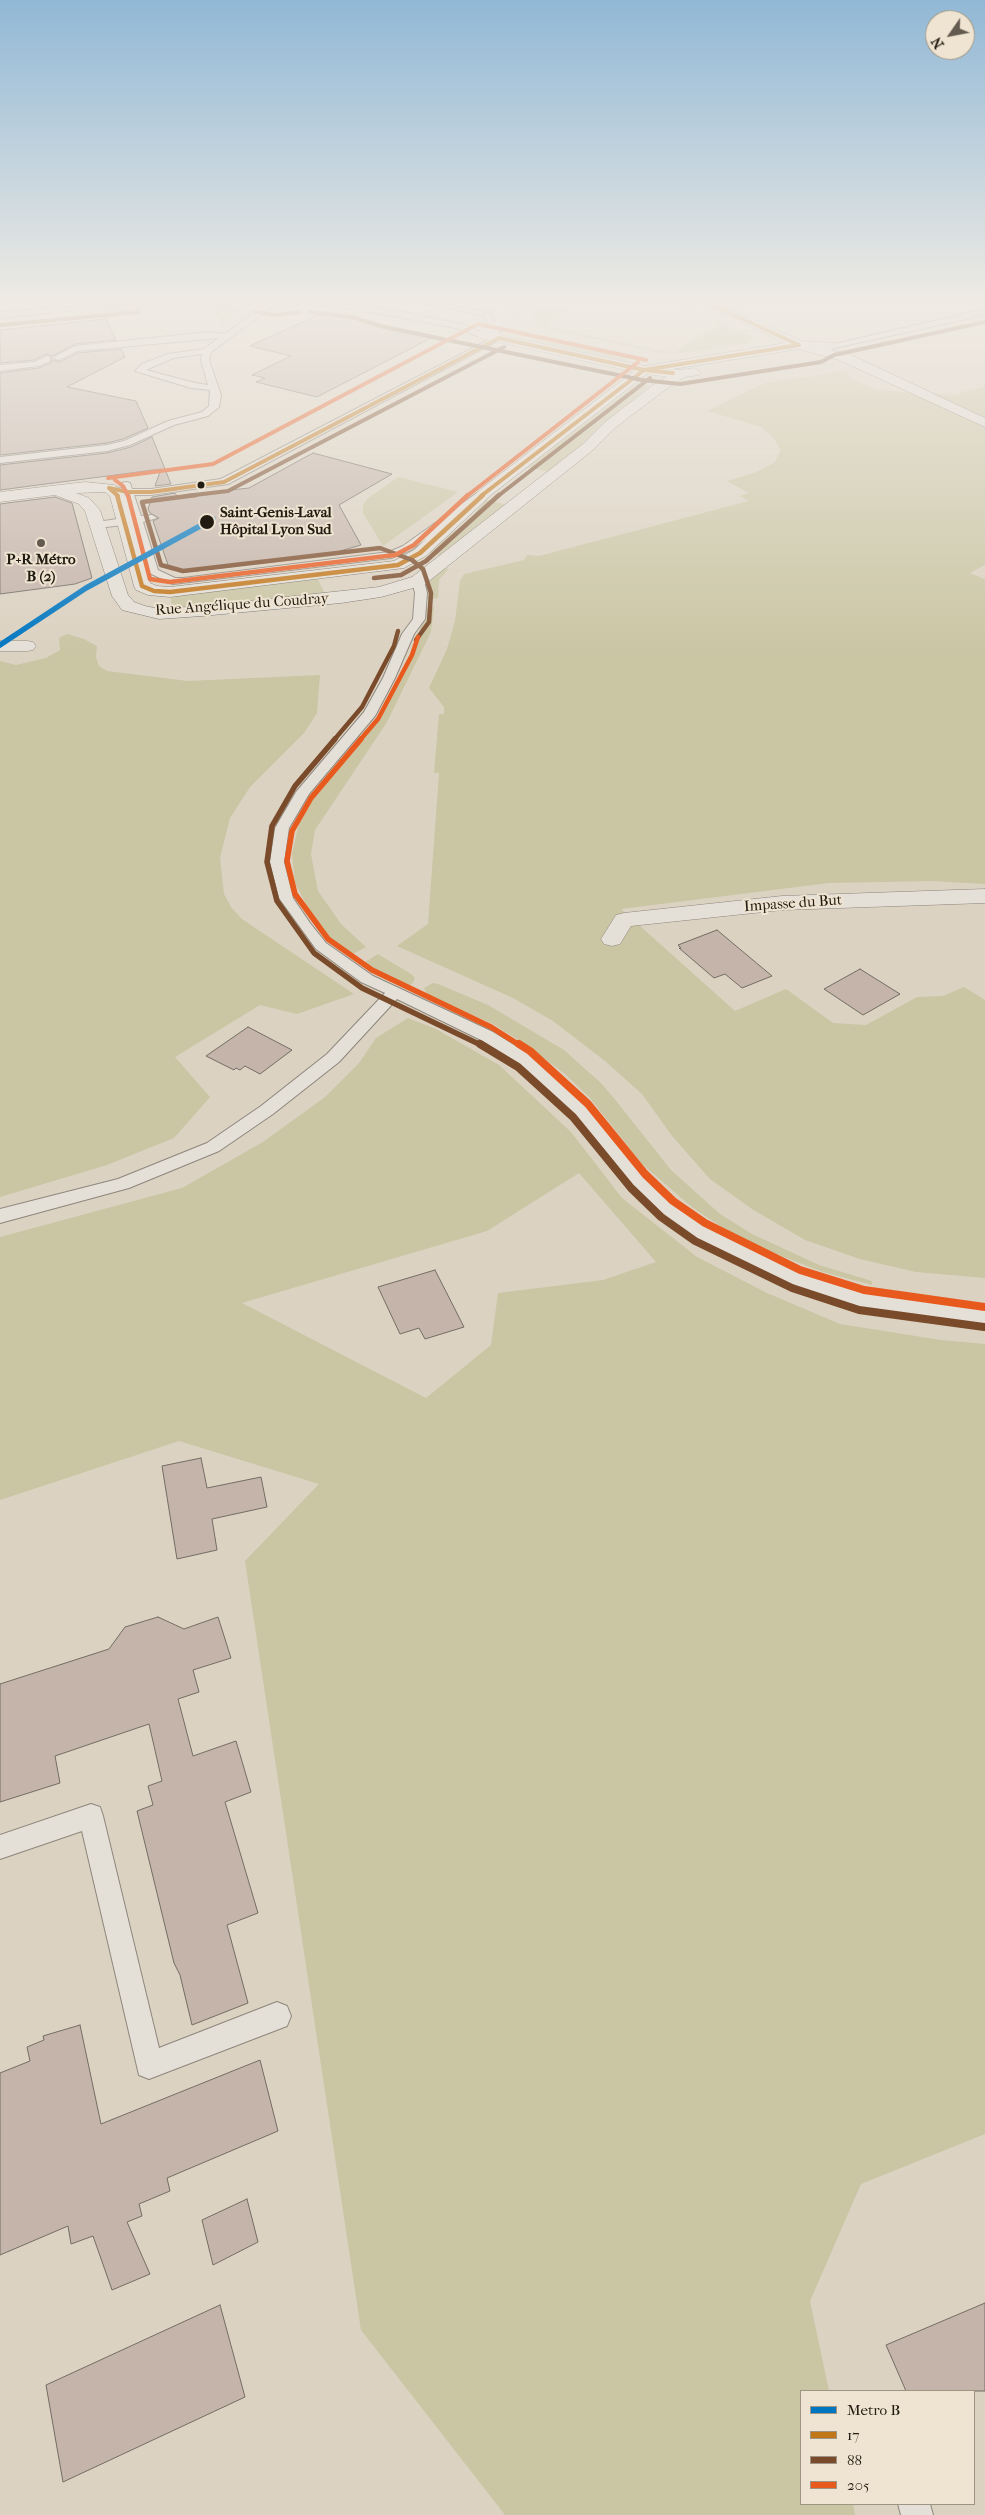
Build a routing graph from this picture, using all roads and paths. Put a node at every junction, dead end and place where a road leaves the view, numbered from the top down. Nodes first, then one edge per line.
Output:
1 (185, 419) edge
2 (319, 419) edge
3 (344, 419) edge
4 (580, 419) edge
5 (617, 419) edge
6 (0, 460) edge
7 (109, 488) junction
8 (127, 489) junction
9 (56, 490) junction
10 (486, 492) junction
11 (0, 497) edge
12 (152, 518) dead end
13 (131, 520) junction
14 (97, 524) junction
15 (380, 558) junction
16 (366, 564) junction
17 (398, 564) junction
18 (418, 581) junction
19 (381, 592) junction
20 (0, 646) edge
21 (27, 646) dead end
22 (985, 896) edge
23 (612, 939) dead end
24 (394, 993) junction
25 (0, 1216) edge
26 (985, 1317) edge
27 (0, 1847) edge
28 (276, 2016) dead end

1 - 6 lane
2 - 8 lane
3 - 8 lane
4 - 10 street, Rue Angélique du Coudray
5 - 18 street, Rue Angélique du Coudray
7 - 8 lane
7 - 9 street
7 - 13 street, Rue Angélique du Coudray
8 - 13 lane
9 - 11 street
9 - 14 street, Rue Angélique du Coudray
10 - 15 lane
10 - 17 street, Rue Angélique du Coudray
12 - 13 lane
13 - 14 lane
13 - 16 street, Rue Angélique du Coudray
14 - 19 street, Rue Angélique du Coudray
15 - 16 lane
15 - 17 lane
16 - 17 street, Rue Angélique du Coudray
16 - 19 street
17 - 18 street
18 - 19 street, Rue Angélique du Coudray
18 - 24 lane
20 - 21 street
22 - 23 street, Impasse du But
24 - 25 lane
24 - 26 lane
27 - 28 lane

